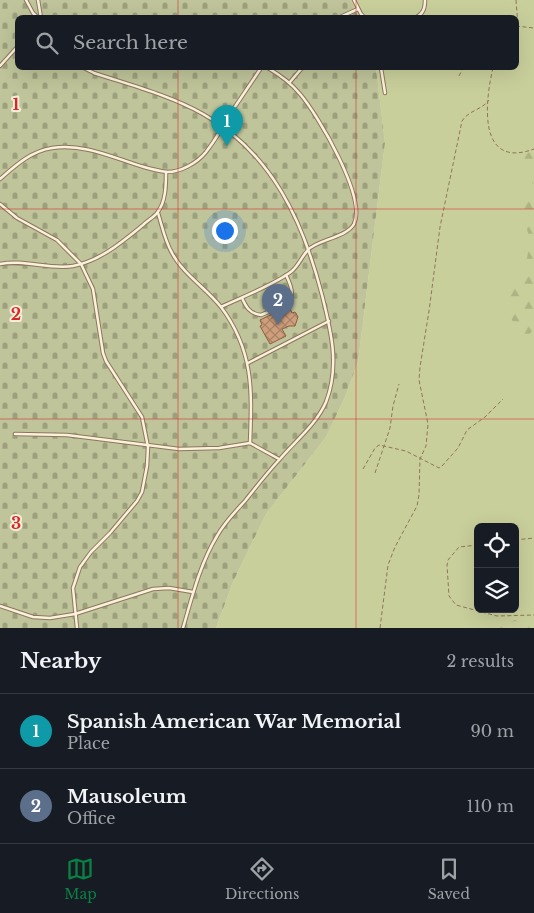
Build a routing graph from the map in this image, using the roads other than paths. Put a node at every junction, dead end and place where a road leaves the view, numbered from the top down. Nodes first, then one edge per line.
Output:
1 (26, 0) edge
2 (38, 0) edge
3 (354, 0) edge
4 (425, 0) edge
5 (358, 8) junction
6 (36, 15) edge
7 (40, 15) edge
8 (344, 15) edge
9 (363, 15) edge
10 (421, 15) edge
11 (15, 49) edge
12 (0, 66) edge
13 (88, 70) edge
14 (260, 70) edge
15 (271, 70) edge
16 (300, 70) edge
17 (382, 70) edge
18 (290, 82) junction
19 (385, 93) dead end
20 (222, 126) junction
21 (166, 172) junction
22 (0, 179) edge
23 (0, 204) edge
24 (158, 213) junction
25 (308, 249) junction
26 (0, 264) edge
27 (81, 264) junction
28 (286, 275) junction
29 (242, 298) junction
30 (220, 307) junction
31 (328, 321) junction
32 (248, 363) junction
33 (15, 434) dead end
34 (250, 443) junction
35 (148, 446) junction
36 (279, 459) junction
37 (193, 592) junction
38 (0, 606) edge
39 (76, 614) junction
40 (77, 628) edge
41 (183, 628) edge

1 - 6 lane
2 - 7 lane
3 - 5 lane
4 - 10 lane
5 - 8 lane
5 - 9 lane
11 - 12 lane
13 - 20 lane
14 - 20 lane
15 - 18 lane
16 - 18 lane
17 - 19 lane
18 - 25 lane
20 - 21 lane
20 - 25 lane
21 - 22 lane
21 - 24 lane
23 - 27 lane
24 - 27 lane
24 - 30 lane
25 - 28 lane
25 - 31 lane
26 - 27 lane
27 - 35 lane
28 - 29 lane
28 - 29 lane
29 - 30 lane
30 - 32 lane
31 - 32 lane
31 - 36 lane
32 - 34 lane
33 - 35 lane
34 - 35 lane
34 - 36 lane
35 - 39 lane
36 - 37 lane
37 - 39 lane
37 - 41 lane
38 - 39 lane
39 - 40 lane

